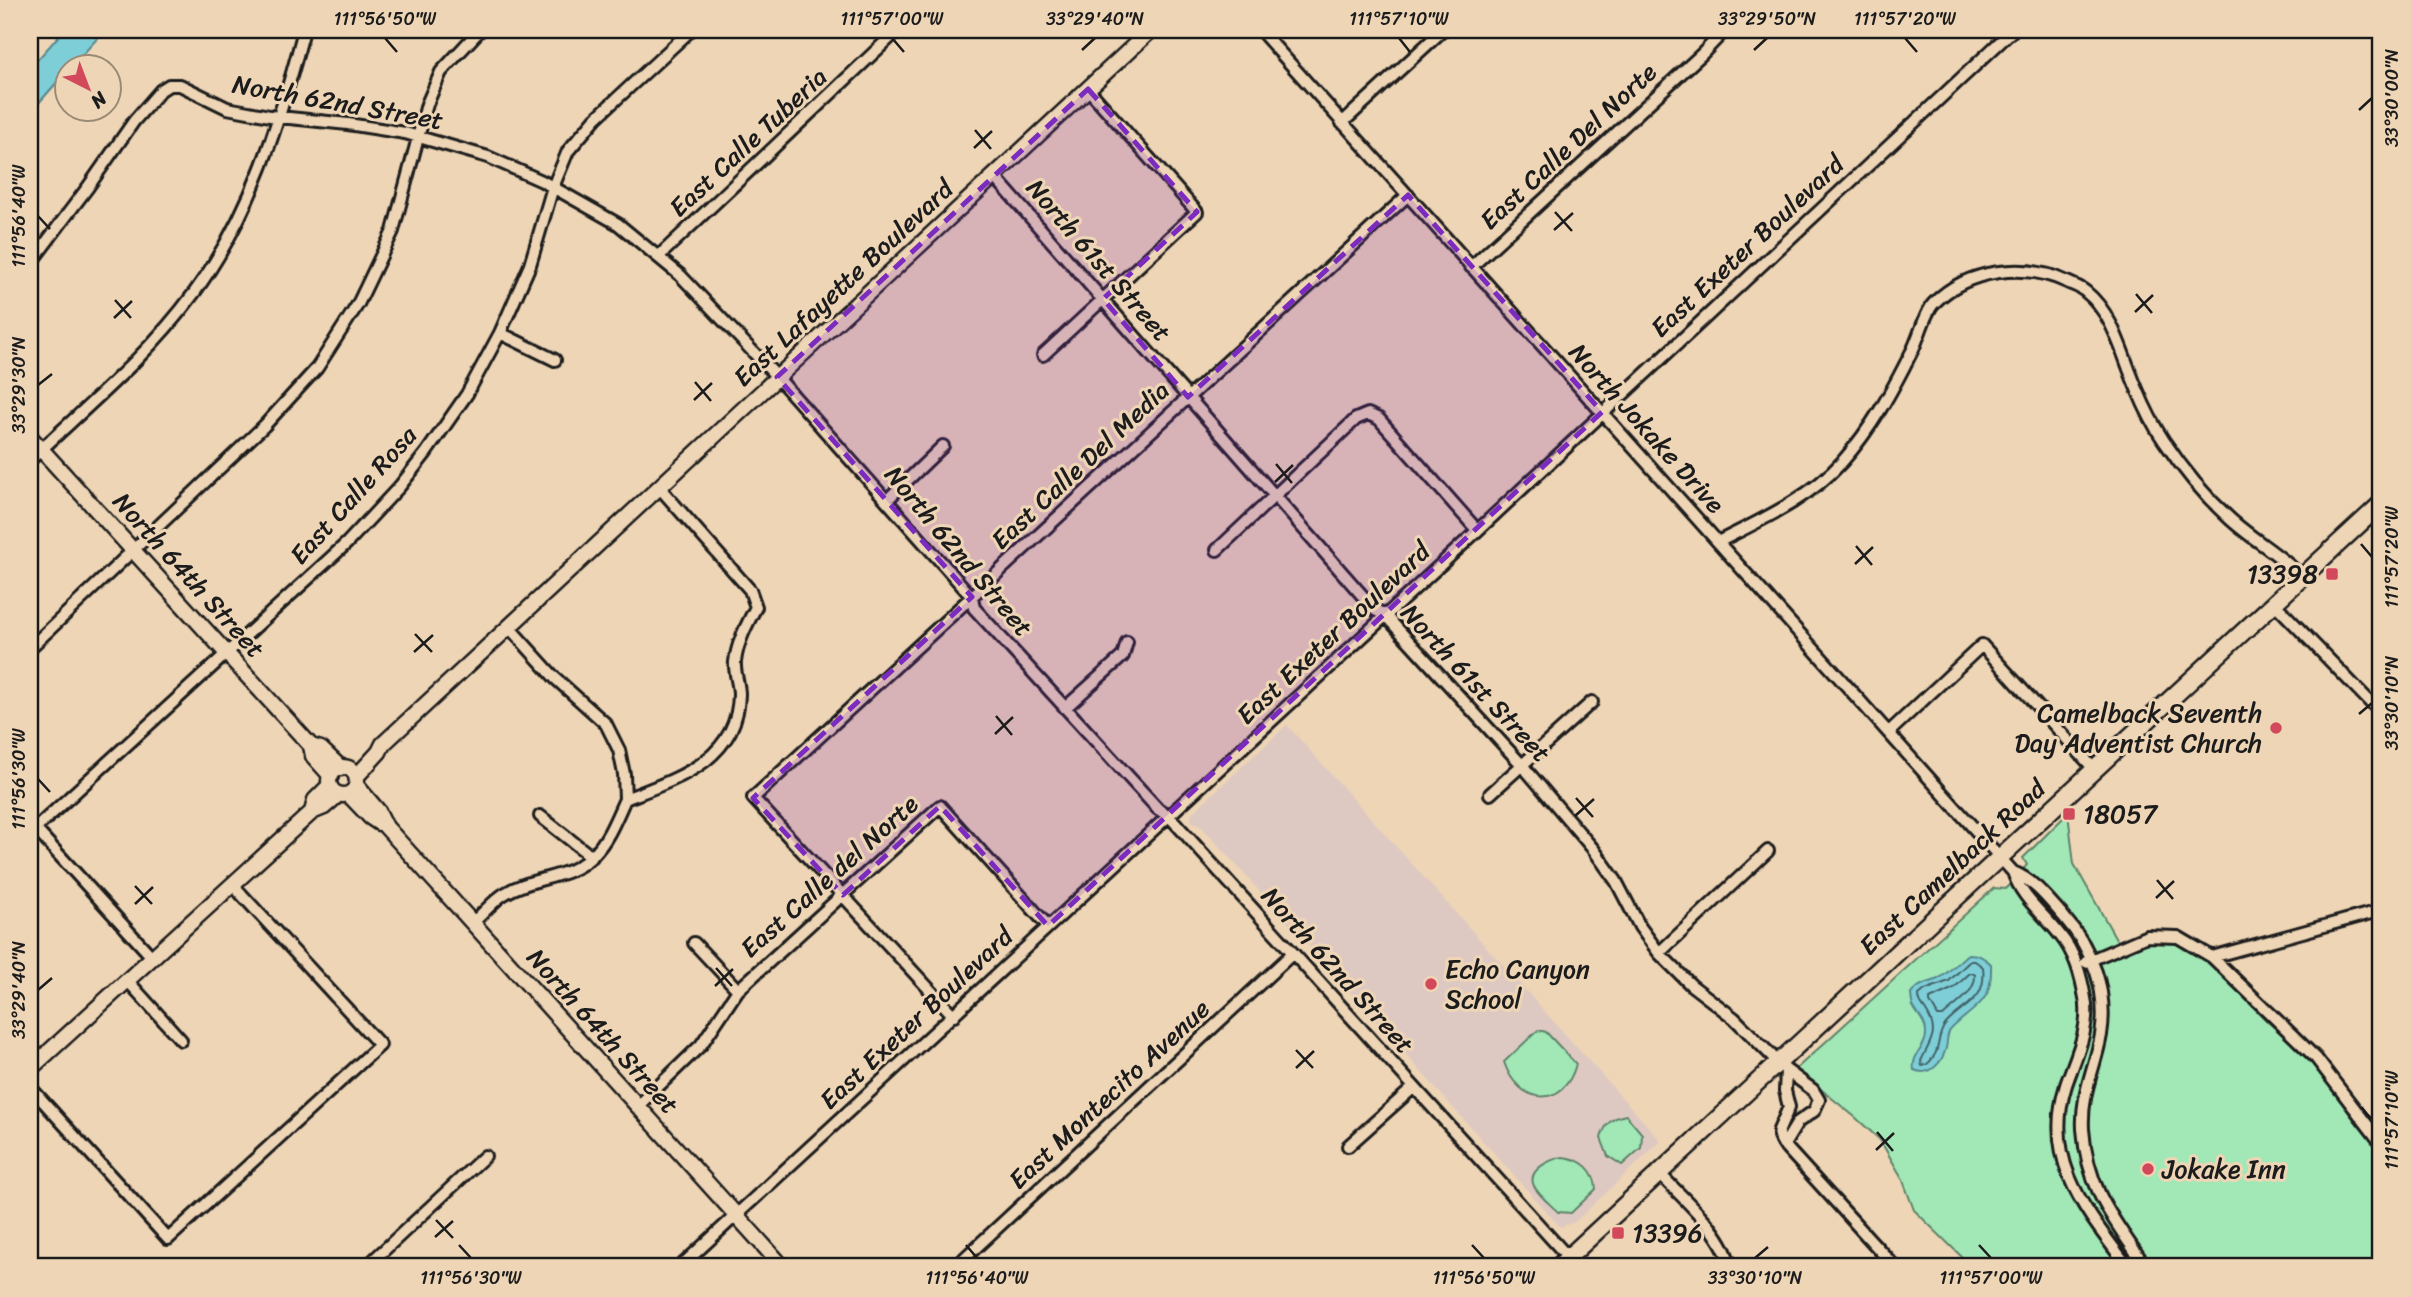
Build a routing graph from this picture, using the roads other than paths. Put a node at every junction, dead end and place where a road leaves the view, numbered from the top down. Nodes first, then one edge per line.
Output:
1 (304, 30) edge
2 (480, 30) edge
3 (691, 30) edge
4 (898, 30) edge
5 (1151, 30) edge
6 (1259, 30) edge
7 (1443, 30) edge
8 (1726, 30) edge
9 (2013, 30) edge
10 (1088, 89) junction
11 (280, 117) junction
12 (1342, 123) junction
13 (419, 137) junction
14 (995, 177) junction
15 (553, 187) junction
16 (1408, 195) junction
17 (659, 256) junction
18 (30, 264) edge
19 (1471, 267) junction
20 (1103, 299) junction
21 (500, 333) junction
22 (1042, 355) dead end
23 (555, 360) dead end
24 (777, 377) junction
25 (1188, 397) junction
26 (1602, 412) junction
27 (30, 437) edge
28 (943, 446) dead end
29 (41, 449) junction
30 (30, 460) edge
31 (659, 487) junction
32 (1274, 495) junction
33 (887, 500) junction
34 (2381, 504) edge
35 (1478, 530) junction
36 (1718, 541) junction
37 (1217, 550) dead end
38 (134, 551) junction
39 (2302, 577) junction
40 (972, 597) junction
41 (2274, 603) junction
42 (1385, 615) junction
43 (508, 626) junction
44 (1128, 642) dead end
45 (30, 648) edge
46 (228, 654) junction
47 (1592, 702) dead end
48 (1065, 708) junction
49 (2381, 708) edge
50 (1889, 732) junction
51 (1521, 765) junction
52 (2095, 769) junction
53 (343, 781) junction
54 (1490, 794) dead end
55 (625, 799) junction
56 (540, 816) dead end
57 (1169, 816) junction
58 (32, 826) edge
59 (1768, 851) dead end
60 (1999, 856) junction
61 (592, 857) junction
62 (2013, 872) junction
63 (232, 884) junction
64 (843, 895) junction
65 (2381, 903) edge
66 (472, 923) junction
67 (1048, 926) junction
68 (694, 943) dead end
69 (1293, 953) junction
70 (1659, 953) junction
71 (152, 957) junction
72 (2212, 957) junction
73 (2092, 959) junction
74 (2077, 965) junction
75 (127, 980) junction
76 (738, 990) junction
77 (954, 1016) junction
78 (181, 1040) dead end
79 (33, 1059) edge
80 (1782, 1066) junction
81 (30, 1087) edge
82 (1413, 1088) junction
83 (638, 1105) junction
84 (1789, 1107) junction
85 (1804, 1117) junction
86 (2381, 1143) edge
87 (1348, 1146) dead end
88 (1784, 1146) junction
89 (485, 1156) dead end
90 (1659, 1172) junction
91 (736, 1216) junction
92 (1568, 1264) edge
93 (366, 1267) edge
94 (680, 1267) edge
95 (783, 1267) edge
96 (956, 1267) edge
97 (1730, 1267) edge
98 (1895, 1267) edge
99 (2128, 1267) edge
100 (2146, 1267) edge

1 - 11 street
2 - 13 street
3 - 15 street, East Calle Rosa
4 - 17 street, East Calle Tuberia
5 - 10 street, East Lafayette Boulevard
6 - 12 street, North Jokake Drive
7 - 12 street
8 - 19 street, East Calle Del Norte
9 - 26 street, East Exeter Boulevard
10 - 14 street, East Lafayette Boulevard
10 - 20 street
11 - 13 street, North 62nd Street
11 - 18 street, North 62nd Street
11 - 29 street
12 - 16 street, North Jokake Drive
13 - 15 street, North 62nd Street
13 - 38 street
14 - 20 street, North 61st Street
14 - 24 street, East Lafayette Boulevard
15 - 17 street, North 62nd Street
15 - 21 street, East Calle Rosa
16 - 19 street, North Jokake Drive
16 - 25 street, East Calle Del Media
17 - 24 street, North 62nd Street
19 - 26 street, North Jokake Drive
20 - 22 street
20 - 25 street, North 61st Street
21 - 23 street
21 - 46 street, East Calle Rosa
24 - 31 street, East Lafayette Boulevard
24 - 33 street, North 62nd Street
25 - 32 street, North 61st Street
25 - 40 street, East Calle Del Media
26 - 35 street, East Exeter Boulevard
26 - 36 street, North Jokake Drive
27 - 29 street, North 64th Street
28 - 33 street
29 - 30 street
29 - 38 street, North 64th Street
31 - 43 street, East Lafayette Boulevard
31 - 55 street
32 - 35 street
32 - 37 street
32 - 42 street, North 61st Street
33 - 40 street, North 62nd Street
34 - 39 main road, East Camelback Road
35 - 42 street, East Exeter Boulevard
36 - 39 street
36 - 50 street, North Jokake Drive
38 - 45 street
38 - 46 street, North 64th Street
39 - 41 main road, East Camelback Road
40 - 48 street, North 62nd Street
40 - 64 street, East Calle Del Media
41 - 49 street
41 - 52 main road, East Camelback Road
42 - 51 street, North 61st Street
42 - 57 street, East Exeter Boulevard
43 - 53 street, East Lafayette Boulevard
43 - 55 street
44 - 48 street
46 - 53 street, North 64th Street
46 - 58 street, East Calle Rosa
47 - 51 street
48 - 57 street, North 62nd Street
50 - 52 street
50 - 60 street, North Jokake Drive
51 - 54 street
51 - 70 street, North 61st Street
52 - 60 main road, East Camelback Road
53 - 63 street, East Lafayette Boulevard
53 - 66 street, North 64th Street
55 - 61 street
56 - 61 street
57 - 67 street, East Exeter Boulevard
57 - 69 street, North 62nd Street
58 - 71 street
59 - 70 street
60 - 62 street, North Jokake Drive
60 - 80 main road, East Camelback Road
61 - 66 street
62 - 73 street
62 - 74 street
63 - 71 street, East Lafayette Boulevard
63 - 81 street
64 - 67 street, East Calle del Norte
64 - 76 street, East Calle del Norte
64 - 77 street
65 - 72 street
66 - 83 street, North 64th Street
67 - 77 street, East Exeter Boulevard
68 - 76 street
69 - 82 street, North 62nd Street
69 - 96 street, East Montecito Avenue
70 - 80 street, North 61st Street
71 - 75 street, East Lafayette Boulevard
72 - 73 street
72 - 86 street
73 - 74 street
73 - 100 street
74 - 99 street
75 - 78 street
75 - 79 street, East Lafayette Boulevard
76 - 83 street, East Calle del Norte
77 - 91 street, East Exeter Boulevard
80 - 84 street
80 - 85 street, North 61st Street
80 - 90 main road, East Camelback Road
82 - 87 street
82 - 92 street, North 62nd Street
83 - 91 street, North 64th Street
84 - 85 street
84 - 88 street
85 - 88 street
88 - 98 street
89 - 93 street
90 - 92 main road, East Camelback Road
90 - 97 street
91 - 94 street, East Exeter Boulevard
91 - 95 street, North 64th Street

